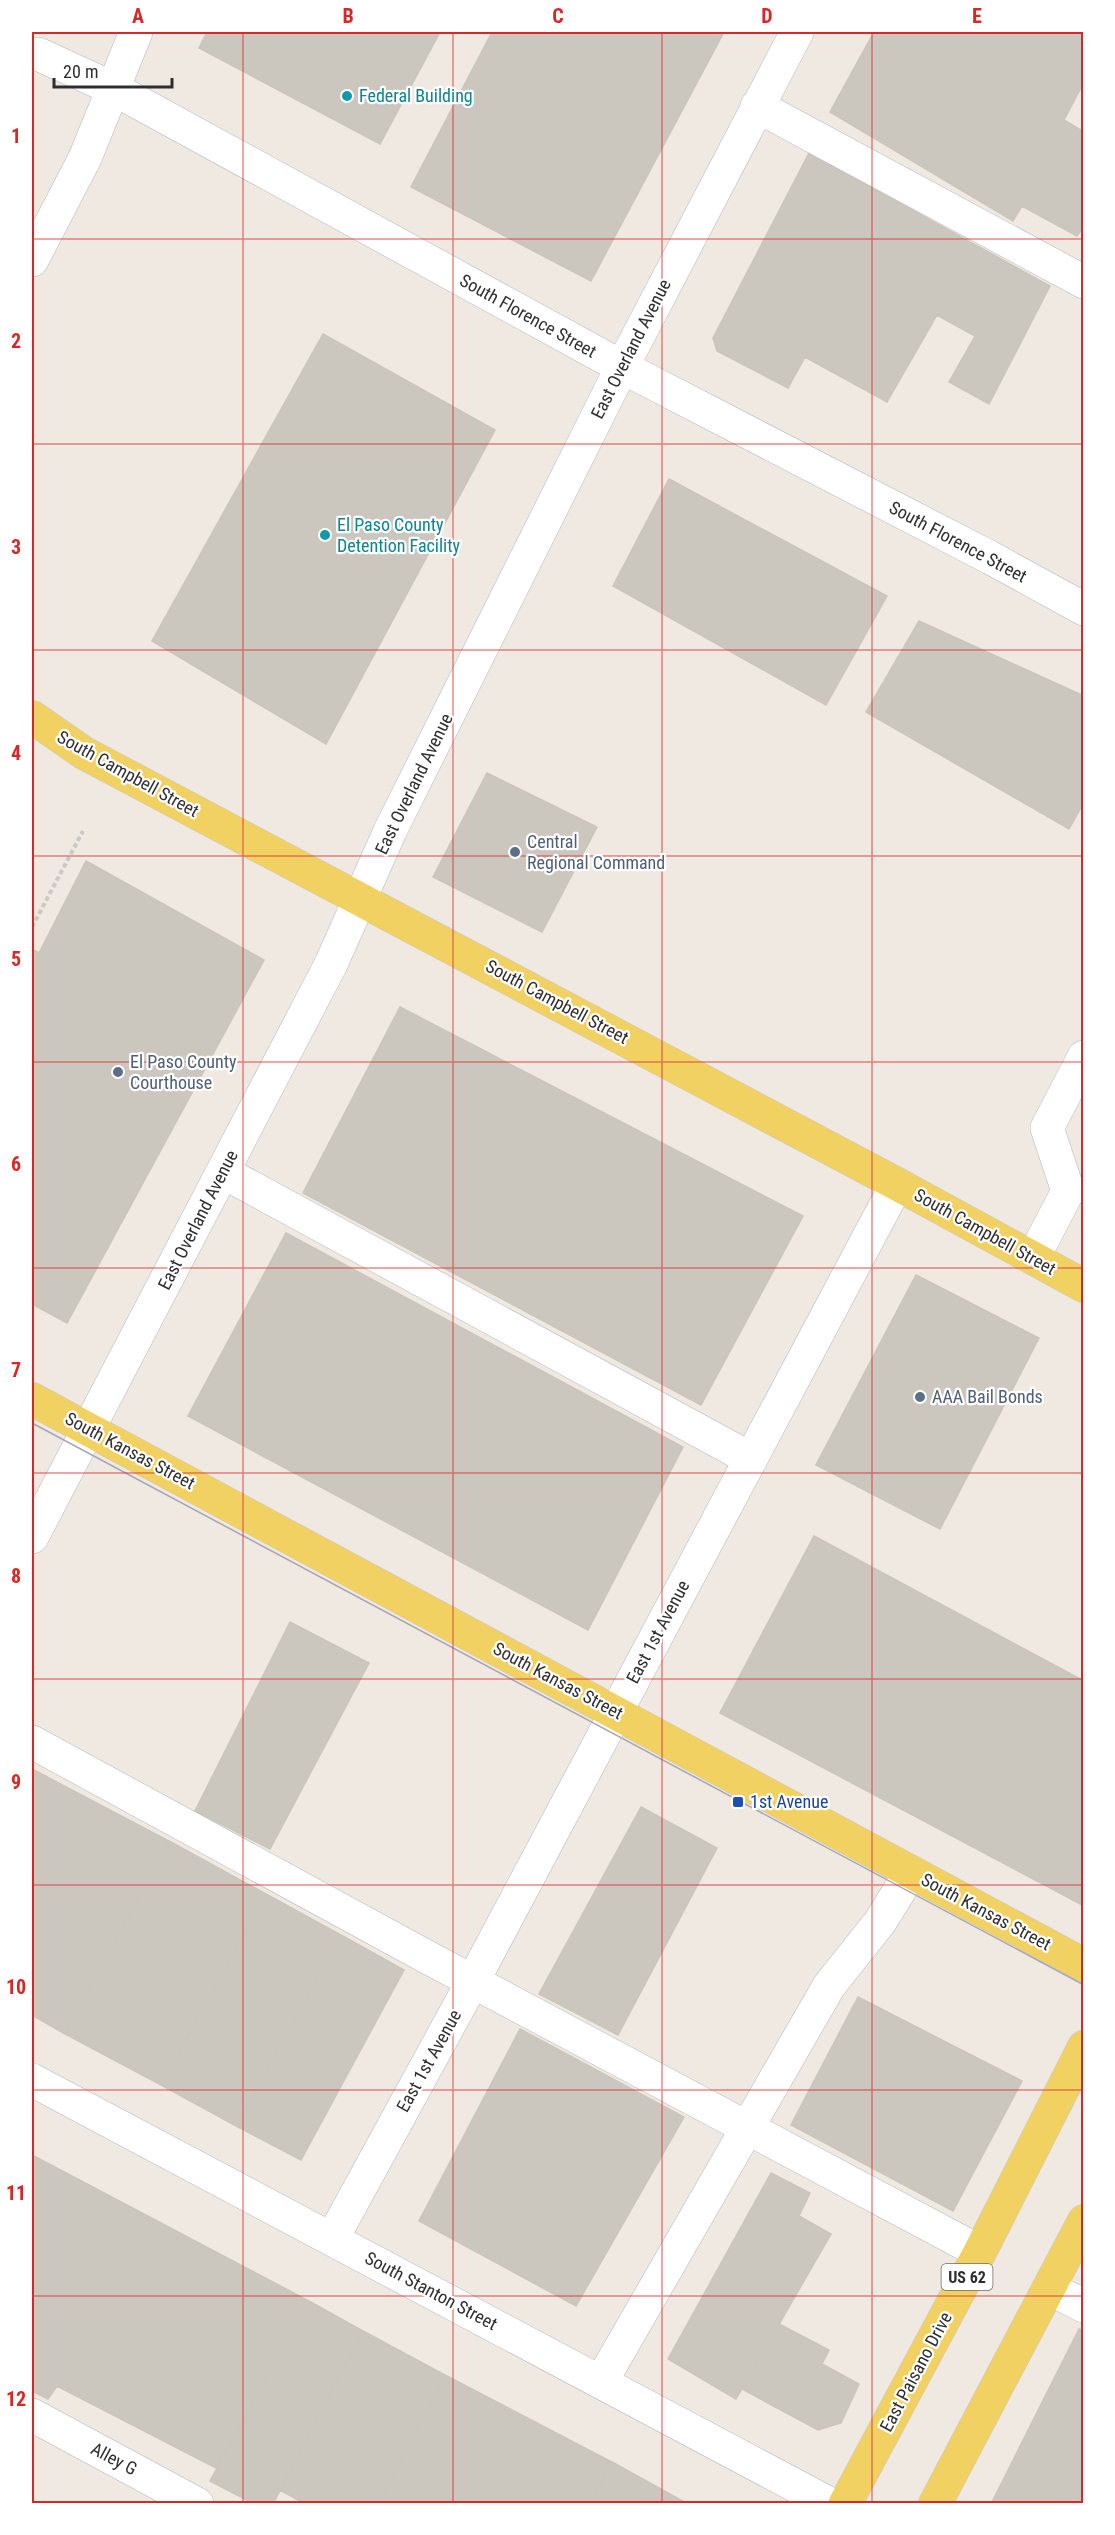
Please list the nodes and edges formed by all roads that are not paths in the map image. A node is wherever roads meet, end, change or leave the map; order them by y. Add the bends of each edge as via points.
1 (136, 32) edge
2 (796, 32) edge
3 (36, 56) edge
4 (112, 88) junction
5 (757, 106) junction
6 (32, 260) edge
7 (1083, 282) edge
8 (621, 367) junction
9 (1083, 609) edge
10 (32, 717) edge
11 (358, 899) junction
12 (1083, 1057) edge
13 (223, 1172) junction
14 (897, 1184) junction
15 (1033, 1258) junction
16 (1083, 1286) edge
17 (32, 1399) edge
18 (89, 1430) junction
19 (751, 1459) junction
20 (32, 1537) edge
21 (616, 1712) junction
22 (32, 1742) edge
23 (911, 1872) junction
24 (1083, 1965) edge
25 (472, 1981) junction
26 (1083, 2047) edge
27 (32, 2080) edge
28 (746, 2126) junction
29 (1083, 2221) edge
30 (332, 2238) junction
31 (980, 2252) junction
32 (1049, 2288) junction
33 (1083, 2306) edge
34 (601, 2382) junction
35 (32, 2415) edge
36 (197, 2504) edge
37 (830, 2504) edge
38 (845, 2504) edge
39 (935, 2504) edge

1 - 4 street
2 - 5 street, East Overland Avenue
3 - 4 street, South Florence Street
4 - 6 street via 85,158
4 - 8 street, South Florence Street
5 - 7 street
5 - 8 street, East Overland Avenue
8 - 9 street, South Florence Street
8 - 11 street, East Overland Avenue
10 - 11 main road, South Campbell Street via 84,753
11 - 13 street, East Overland Avenue via 331,964
11 - 14 main road, South Campbell Street
12 - 15 street via 1047,1128 1068,1191
13 - 18 street, East Overland Avenue
13 - 19 street
14 - 15 main road, South Campbell Street
14 - 19 street, East 1st Avenue
15 - 16 main road, South Campbell Street
17 - 18 main road, South Kansas Street
18 - 20 street, East Overland Avenue
18 - 21 main road, South Kansas Street
19 - 21 street, East 1st Avenue
21 - 23 main road, South Kansas Street
21 - 25 street, East 1st Avenue
22 - 25 street
23 - 24 main road, South Kansas Street
23 - 28 street via 880,1922 829,1986
25 - 28 street
25 - 30 street, East 1st Avenue
26 - 31 main road, East Paisano Drive / US 62
27 - 30 street, South Stanton Street
28 - 31 street
28 - 34 street
29 - 32 main road
30 - 34 street, South Stanton Street
31 - 38 main road, East Paisano Drive / US 62
32 - 33 street
32 - 39 main road
34 - 37 street, South Stanton Street
35 - 36 street, Alley G

